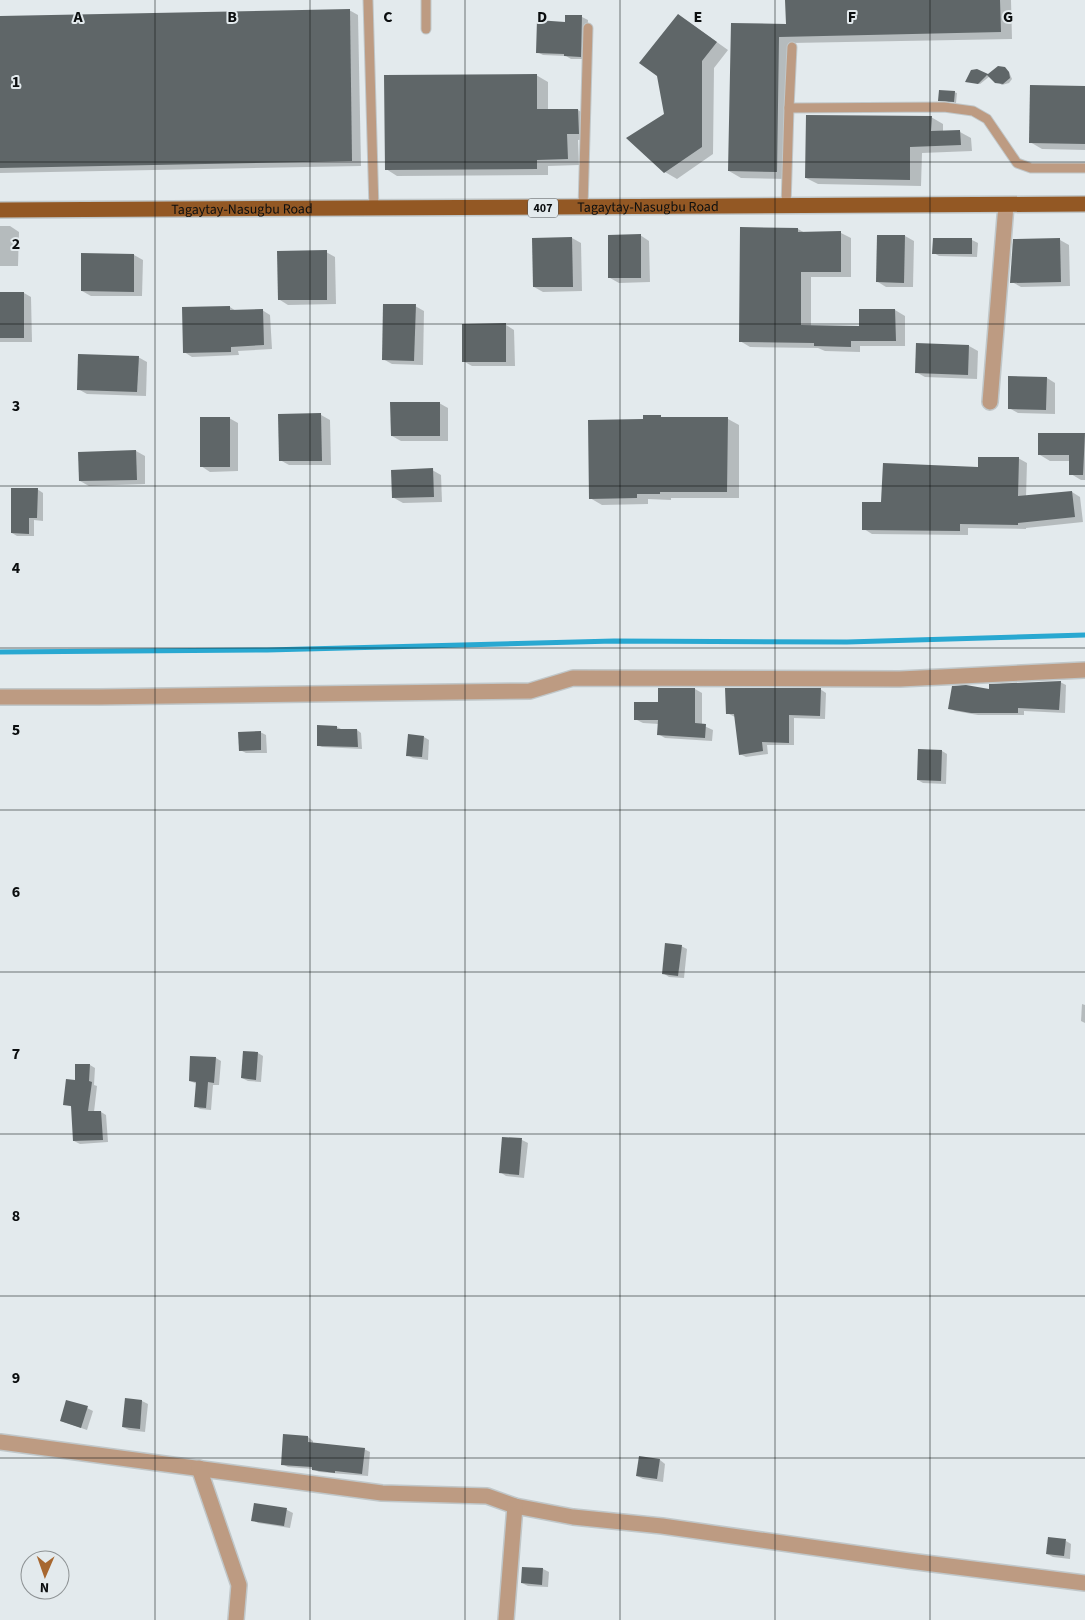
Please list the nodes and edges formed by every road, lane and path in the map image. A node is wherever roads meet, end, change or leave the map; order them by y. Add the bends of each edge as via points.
1 (368, 0) edge
2 (426, 0) edge
3 (588, 28) dead end
4 (426, 29) dead end
5 (792, 47) dead end
6 (789, 108) junction
7 (1085, 168) edge
8 (1085, 204) edge
9 (1006, 205) junction
10 (786, 206) junction
11 (583, 208) junction
12 (374, 209) junction
13 (0, 210) edge
14 (990, 402) dead end
15 (1085, 670) edge
16 (0, 697) edge
17 (0, 1442) edge
18 (199, 1468) junction
19 (515, 1506) junction
20 (1085, 1583) edge
21 (236, 1620) edge
22 (506, 1620) edge

1 - 12 lane
2 - 4 lane
3 - 11 lane
5 - 6 lane
6 - 7 lane via 944,107 972,111 987,119 1017,163 1032,168
6 - 10 lane
8 - 9 main road, Tagaytay-Nasugbu Road / 407
9 - 10 main road, Tagaytay-Nasugbu Road / 407
9 - 14 street
10 - 11 main road, Tagaytay-Nasugbu Road / 407
11 - 12 main road, Tagaytay-Nasugbu Road / 407
12 - 13 main road, Tagaytay-Nasugbu Road / 407
15 - 16 street via 900,680 573,678 530,691
17 - 18 street
18 - 19 street via 382,1493 487,1496
18 - 21 street via 239,1585
19 - 20 street via 573,1517
19 - 22 street

